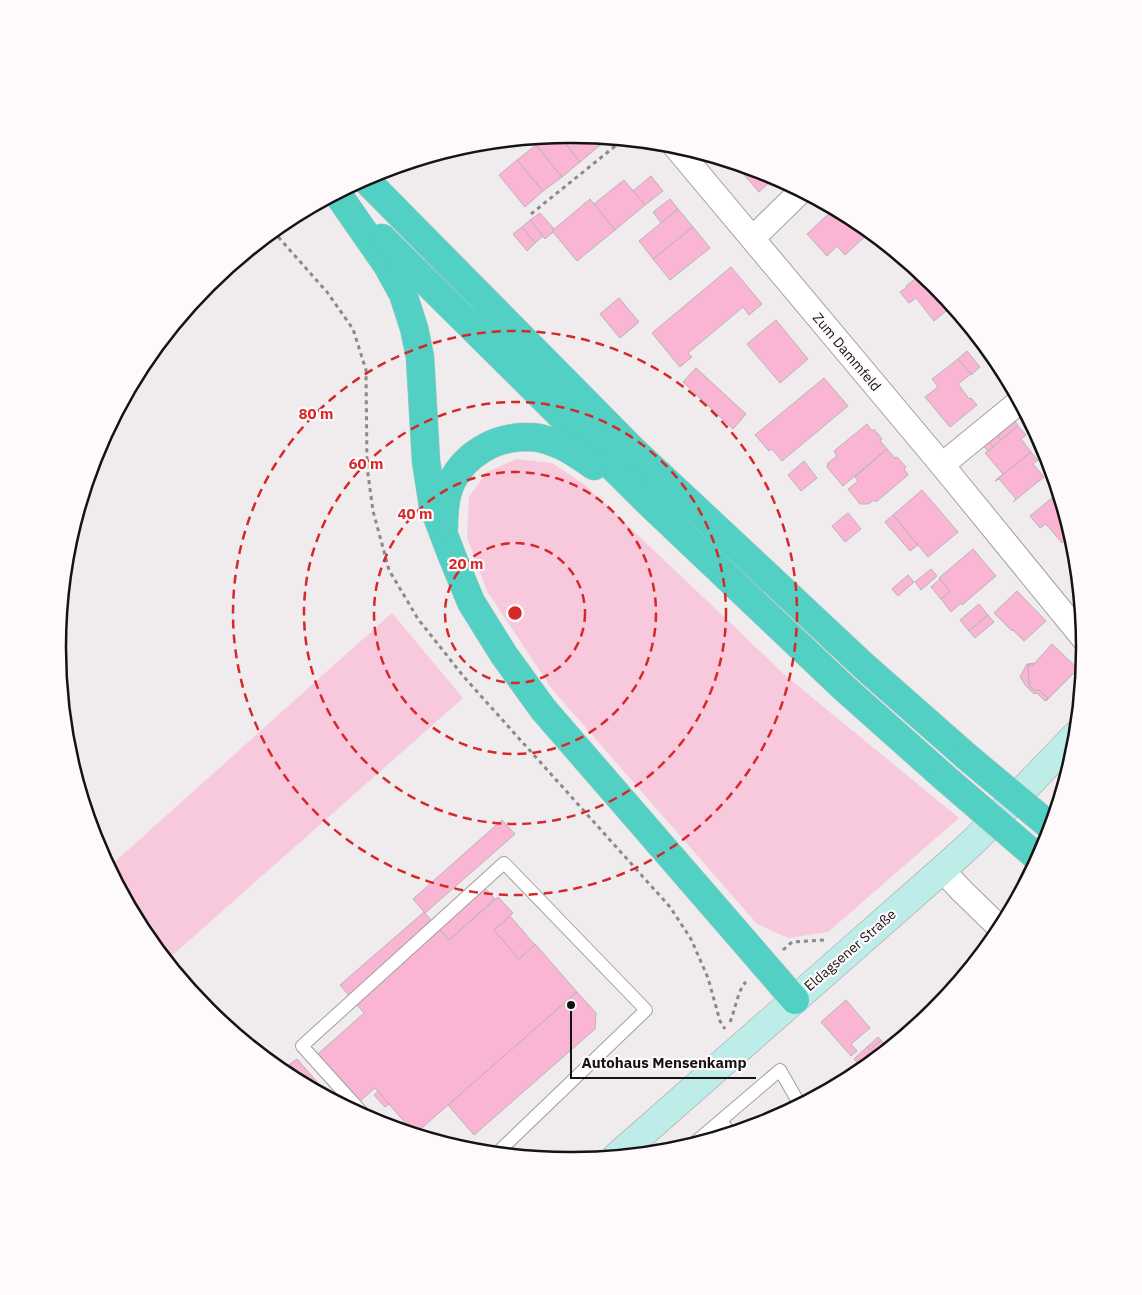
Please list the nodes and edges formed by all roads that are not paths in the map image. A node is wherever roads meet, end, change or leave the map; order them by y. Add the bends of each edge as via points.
1 (683, 155) edge
2 (370, 185) edge
3 (796, 196) edge
4 (342, 198) edge
5 (341, 199) edge
6 (753, 238) junction
7 (1014, 406) edge
8 (942, 465) junction
9 (649, 503) junction
10 (452, 556) junction
11 (1075, 628) edge
12 (1066, 745) edge
13 (1045, 821) edge
14 (1032, 853) edge
15 (942, 870) junction
16 (994, 922) edge
17 (794, 1000) junction
18 (796, 1099) edge
19 (354, 1103) edge
20 (722, 1121) junction
21 (726, 1127) edge
22 (706, 1134) edge
23 (503, 1148) edge
24 (624, 1149) edge

1 - 6 street, Zum Dammfeld
2 - 13 highway, bridge via 633,450 865,667
3 - 6 street
4 - 9 highway
5 - 10 highway via 387,265 409,311 420,357 426,462 433,506
6 - 8 street, Zum Dammfeld
7 - 8 street
8 - 11 street, Zum Dammfeld
9 - 10 highway via 562,445 538,437 512,437 488,445 467,460 452,481 444,506 444,531
9 - 14 highway, bridge via 844,688
10 - 17 highway via 471,602 543,709
12 - 15 main road, Eldagsener Straße
15 - 16 street
15 - 17 main road, Eldagsener Straße
17 - 24 main road, Eldagsener Straße
18 - 20 lane via 780,1070
19 - 23 lane via 302,1046 504,863 646,1010
20 - 21 lane
20 - 22 lane

